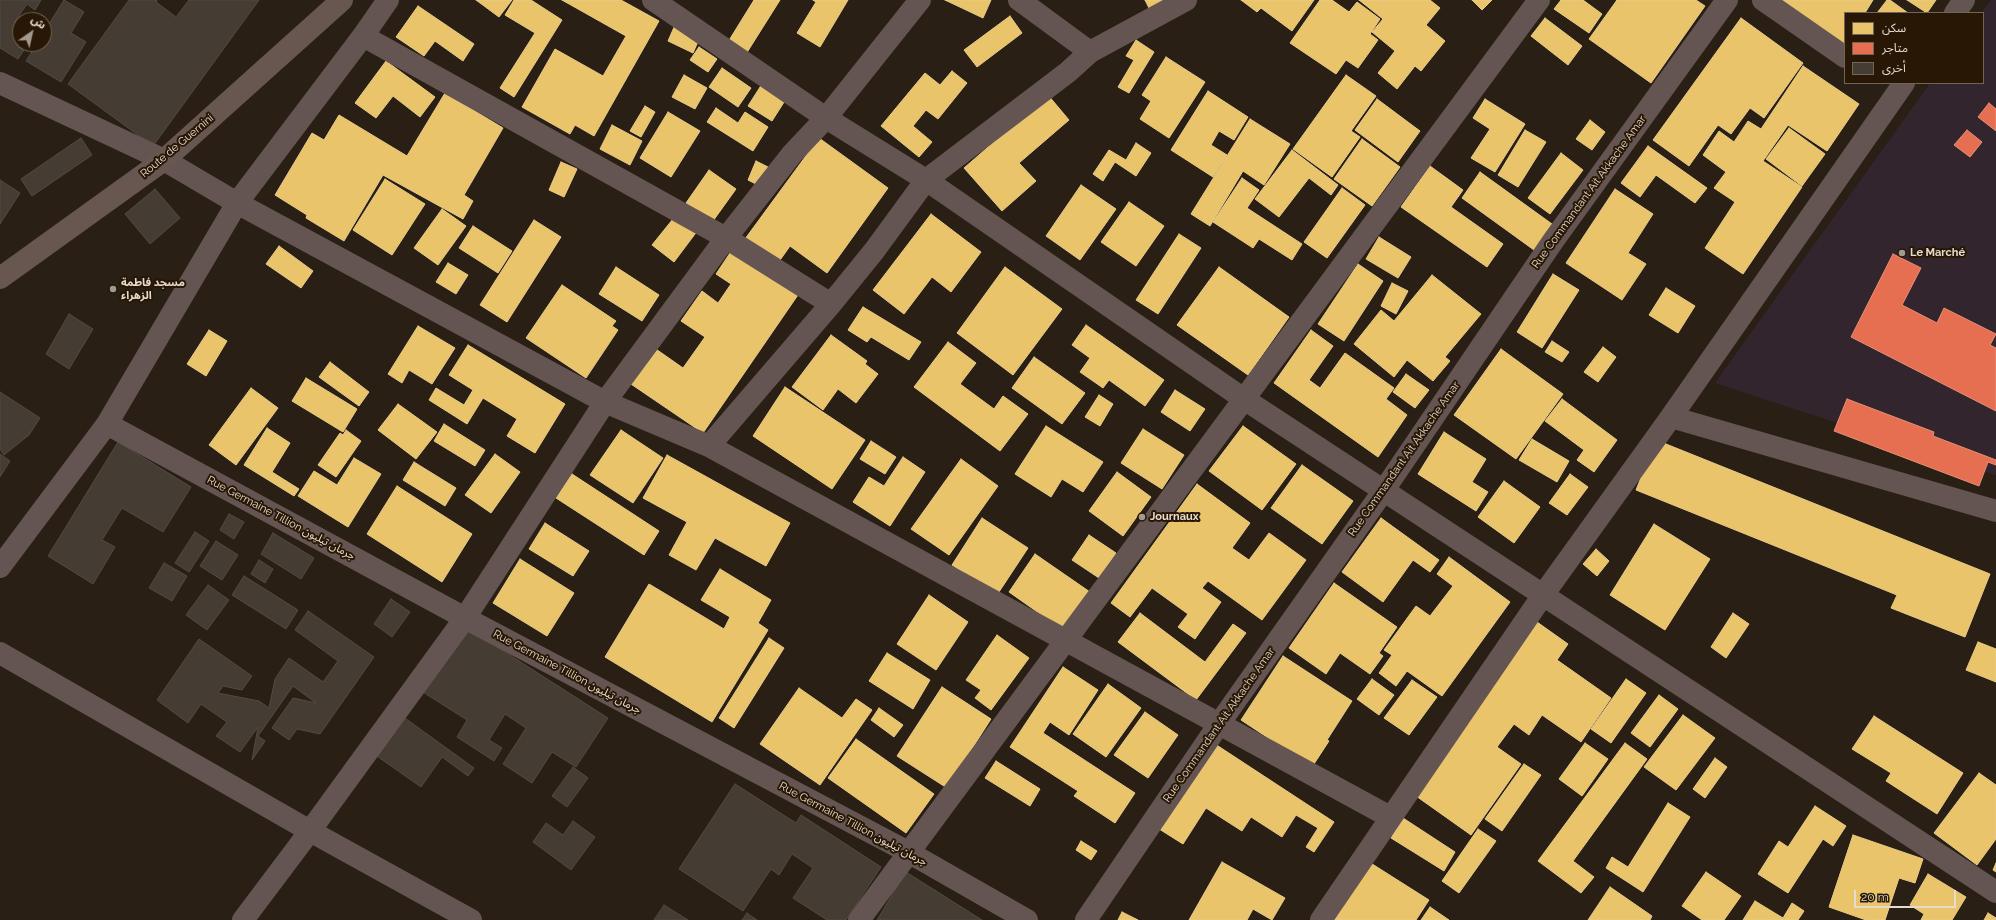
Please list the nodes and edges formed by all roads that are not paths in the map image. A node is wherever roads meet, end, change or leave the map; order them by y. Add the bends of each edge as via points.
1 (342, 0) edge
2 (388, 0) edge
3 (653, 0) edge
4 (920, 0) edge
5 (1019, 0) edge
6 (1186, 0) edge
7 (1539, 0) edge
8 (1727, 0) edge
9 (1763, 0) edge
10 (1964, 0) edge
11 (1956, 12) edge
12 (363, 36) junction
13 (1090, 52) junction
14 (1844, 56) edge
15 (0, 83) edge
16 (1894, 86) edge
17 (826, 118) junction
18 (164, 160) junction
19 (926, 180) junction
20 (237, 203) junction
21 (726, 238) junction
22 (0, 278) edge
23 (831, 304) junction
24 (1244, 399) junction
25 (605, 402) junction
26 (1671, 417) junction
27 (107, 424) junction
28 (710, 446) junction
29 (1384, 490) junction
30 (1996, 511) edge
31 (0, 567) edge
32 (1543, 595) junction
33 (465, 618) junction
34 (1065, 641) junction
35 (0, 653) edge
36 (1219, 724) junction
37 (1390, 817) junction
38 (310, 831) junction
39 (908, 852) junction
40 (1996, 892) edge
41 (243, 920) edge
42 (471, 920) edge
43 (860, 920) edge
44 (1026, 920) edge
45 (1086, 920) edge
46 (1321, 920) edge

1 - 18 street, Route de Guernini
2 - 12 street
3 - 17 street
4 - 17 street
5 - 13 street
6 - 13 street
7 - 24 street
8 - 29 street, Rue Commandant Ait Akkache Amar via 1553,241
9 - 14 street
10 - 11 street
12 - 20 street
12 - 21 street
13 - 19 street via 1068,72
15 - 18 street
16 - 26 street
17 - 19 street
17 - 21 street via 792,154
18 - 20 street
18 - 22 street, Route de Guernini
19 - 23 street
19 - 24 street
20 - 25 street
20 - 27 street
21 - 23 street
21 - 25 street
23 - 28 street
24 - 29 street
24 - 34 street
25 - 28 street
25 - 33 street
26 - 30 street
26 - 32 street
27 - 31 street
27 - 33 street, Rue Germaine Tillion جرمان تيليون
28 - 34 street
29 - 32 street
29 - 36 street, Rue Commandant Ait Akkache Amar
32 - 37 street
32 - 40 street
33 - 38 street
33 - 39 street, Rue Germaine Tillion جرمان تيليون
34 - 36 street
34 - 39 street
35 - 38 street
36 - 37 street
36 - 45 street, Rue Commandant Ait Akkache Amar
37 - 46 street
38 - 41 street
38 - 42 street
39 - 43 street
39 - 44 street, Rue Germaine Tillion جرمان تيليون

